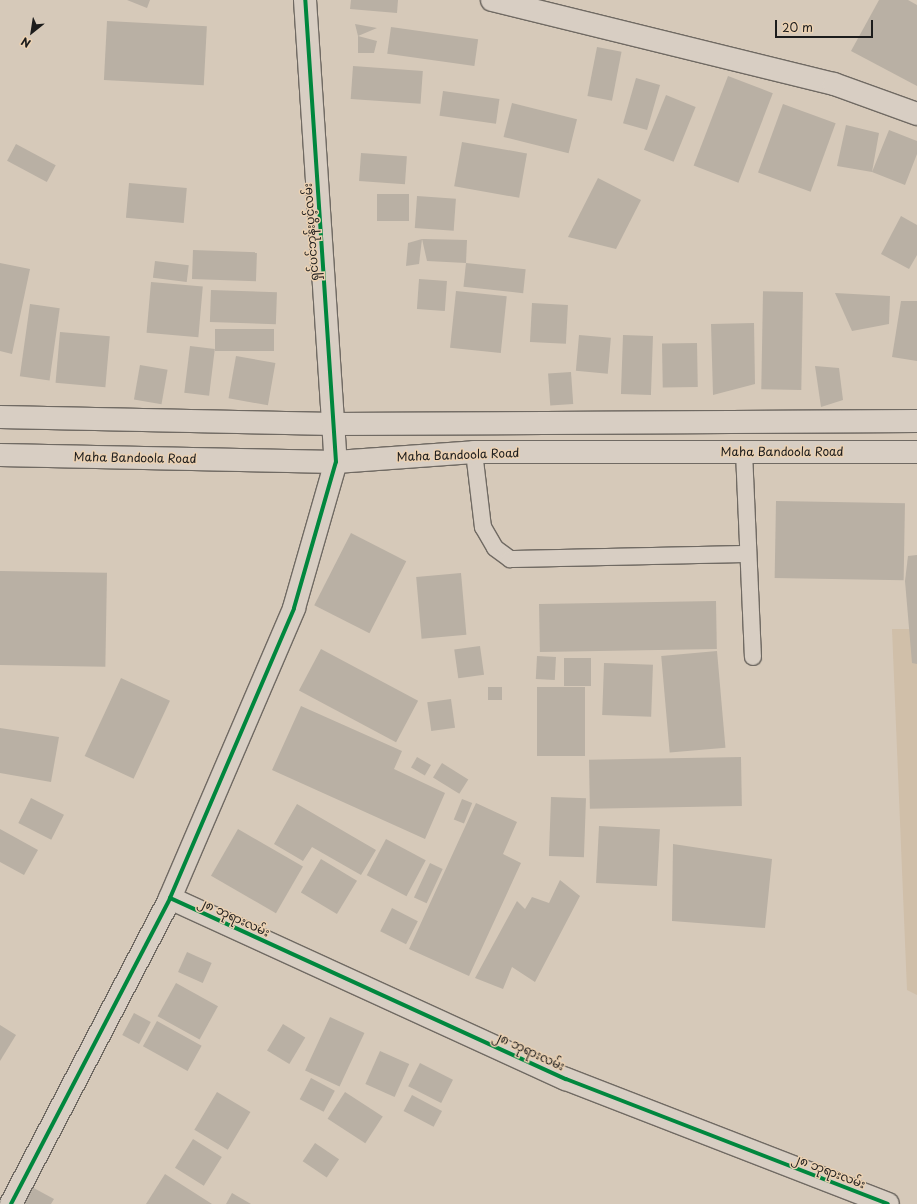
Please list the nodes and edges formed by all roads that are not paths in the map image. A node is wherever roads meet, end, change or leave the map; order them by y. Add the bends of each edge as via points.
1 (305, 0) edge
2 (492, 0) edge
3 (917, 114) edge
4 (0, 417) edge
5 (917, 421) edge
6 (333, 424) junction
7 (474, 452) junction
8 (744, 452) junction
9 (917, 452) edge
10 (0, 455) edge
11 (336, 462) junction
12 (748, 554) junction
13 (753, 657) dead end
14 (170, 898) junction
15 (11, 1204) edge
16 (888, 1204) edge

1 - 6 street, ရှင်ပင်ဘုန်းပွင့်လမ်း
2 - 3 street via 834,84
4 - 6 street
5 - 6 street
6 - 11 street, ရှင်ပင်ဘုန်းပွင့်လမ်း
7 - 8 street, Maha Bandoola Road
7 - 11 street, Maha Bandoola Road
7 - 12 lane via 483,527 495,548 510,559
8 - 9 street, Maha Bandoola Road
8 - 12 lane
10 - 11 street, Maha Bandoola Road
11 - 14 street via 294,608
12 - 13 lane
14 - 15 street
14 - 16 street, ၂၈ ဘုရားလမ်း via 566,1079

